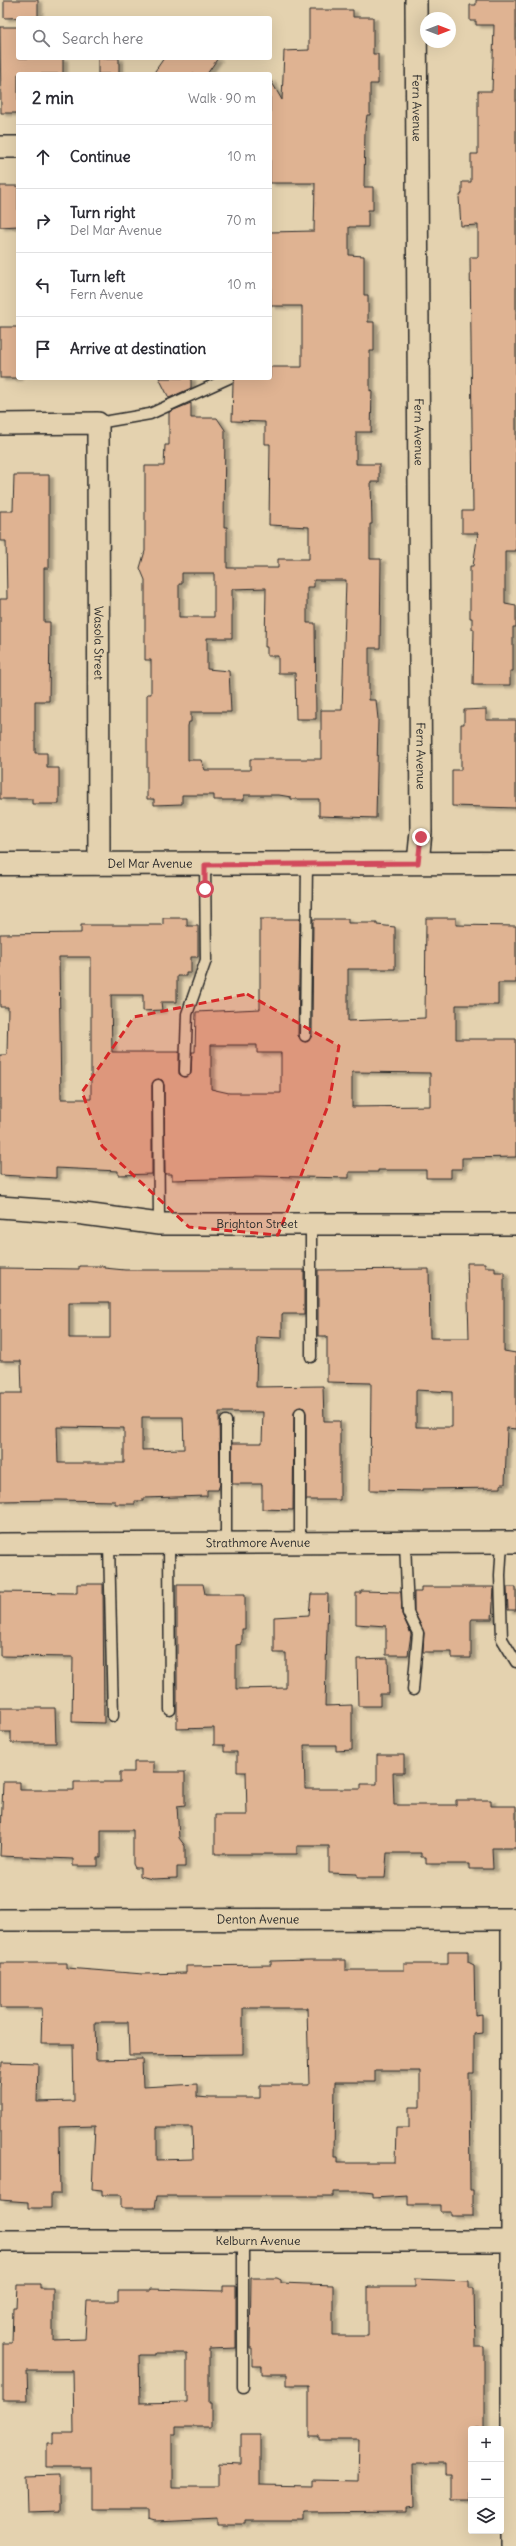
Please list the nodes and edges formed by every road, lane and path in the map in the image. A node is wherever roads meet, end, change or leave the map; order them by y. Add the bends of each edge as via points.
1 (416, 0) edge
2 (0, 147) edge
3 (16, 147) edge
4 (225, 380) edge
5 (98, 423) junction
6 (0, 424) edge
7 (418, 863) junction
8 (0, 864) edge
9 (99, 864) junction
10 (307, 864) junction
11 (516, 864) edge
12 (205, 865) junction
13 (305, 1036) dead end
14 (185, 1071) dead end
15 (158, 1084) dead end
16 (0, 1207) edge
17 (159, 1224) junction
18 (311, 1224) junction
19 (516, 1224) edge
20 (311, 1357) dead end
21 (300, 1412) dead end
22 (226, 1421) dead end
23 (405, 1542) junction
24 (509, 1542) edge
25 (226, 1543) junction
26 (300, 1543) junction
27 (0, 1544) edge
28 (109, 1544) junction
29 (169, 1544) junction
30 (516, 1662) edge
31 (413, 1690) dead end
32 (170, 1710) dead end
33 (113, 1716) dead end
34 (514, 1919) edge
35 (0, 1920) edge
36 (243, 2241) junction
37 (514, 2241) edge
38 (0, 2242) edge
39 (243, 2387) dead end
40 (512, 2546) edge

1 - 7 street, Fern Avenue via 421,832
2 - 3 street
4 - 5 lane via 150,414
5 - 6 street
5 - 9 street, Wasola Street
7 - 10 main road, Del Mar Avenue
7 - 11 main road, Del Mar Avenue
8 - 9 main road, Del Mar Avenue
9 - 12 main road, Del Mar Avenue
10 - 12 main road, Del Mar Avenue
10 - 13 lane
12 - 14 lane via 206,960 187,1014
15 - 17 lane
16 - 17 street, Brighton Street via 69,1212
17 - 18 street, Brighton Street
18 - 19 street, Brighton Street
18 - 20 lane
21 - 26 lane
22 - 25 lane
23 - 24 street, Strathmore Avenue
23 - 26 street, Strathmore Avenue
23 - 31 lane via 408,1613 418,1633
24 - 30 lane via 500,1574 502,1639
25 - 26 street, Strathmore Avenue
25 - 29 street, Strathmore Avenue
27 - 28 street, Strathmore Avenue
28 - 29 street, Strathmore Avenue
28 - 33 lane
29 - 32 lane
34 - 35 street, Denton Avenue
34 - 37 street
36 - 37 street, Kelburn Avenue
36 - 38 street, Kelburn Avenue
36 - 39 lane
37 - 40 street

